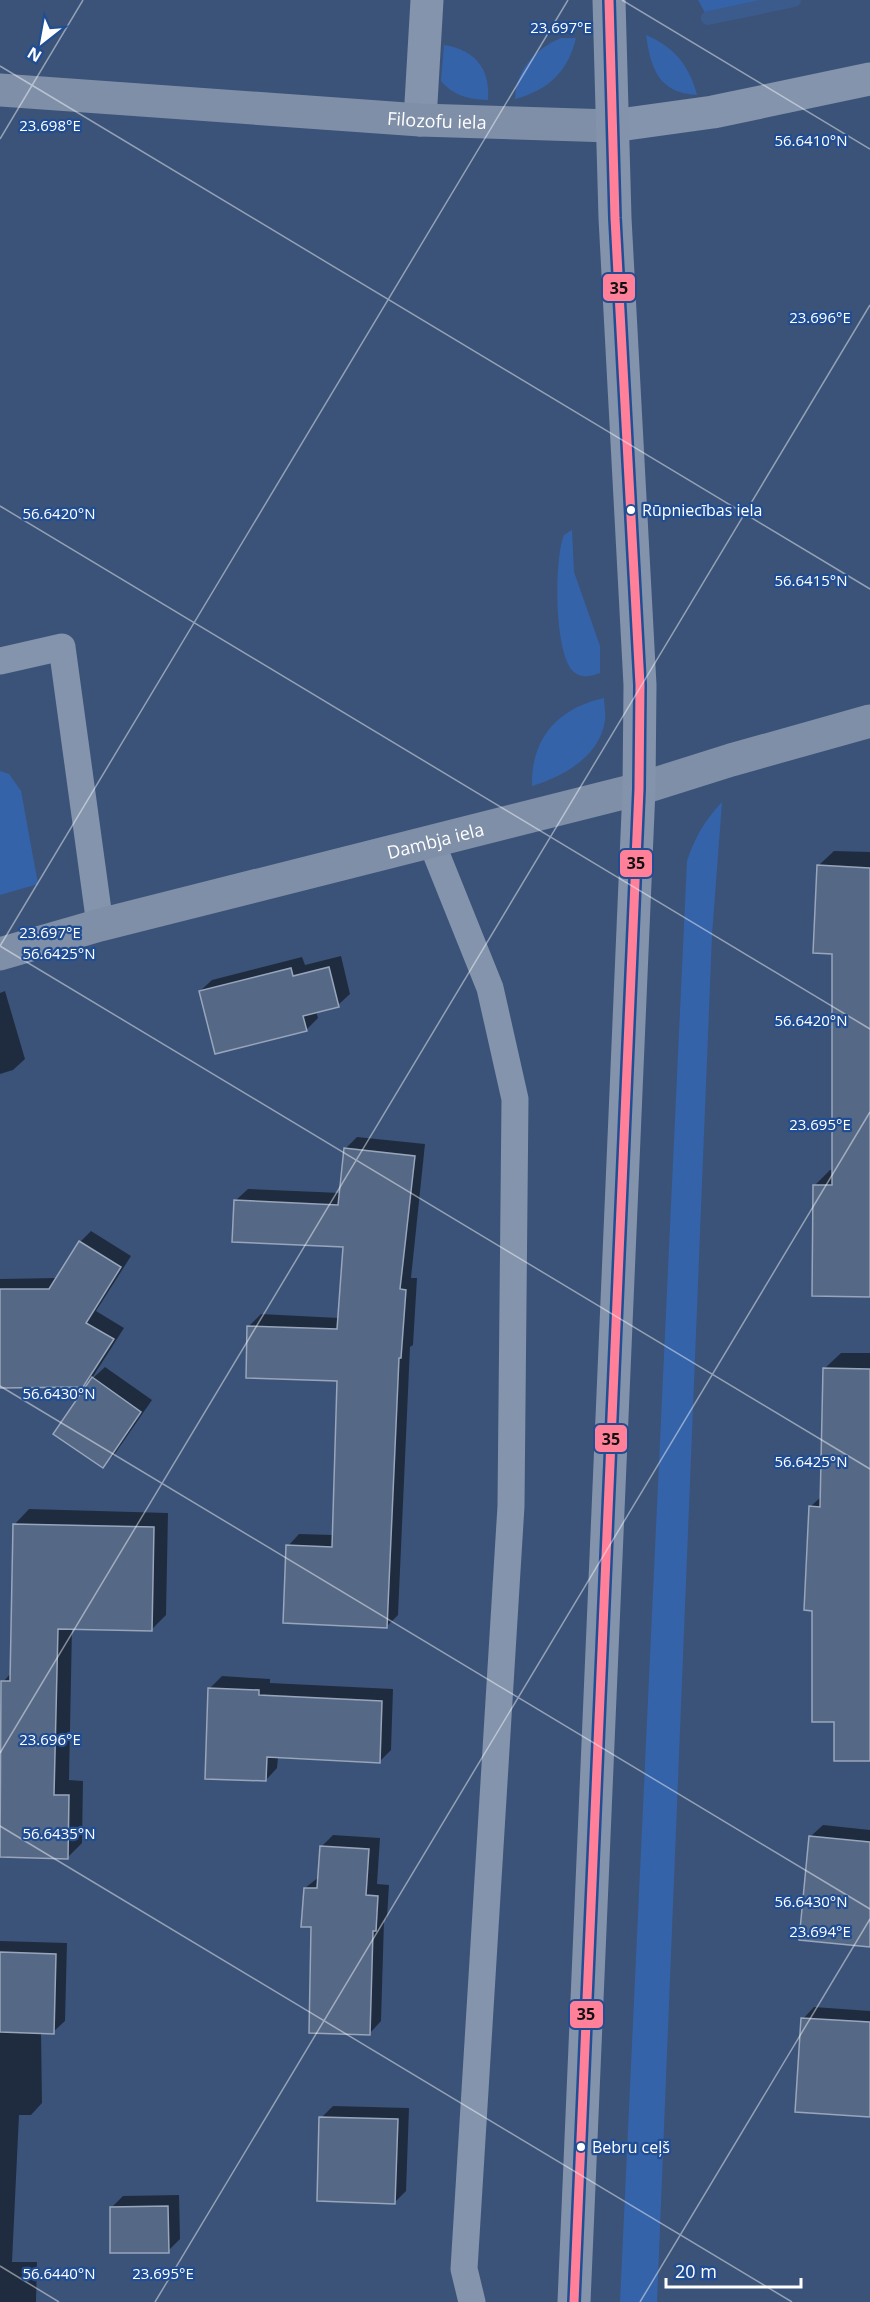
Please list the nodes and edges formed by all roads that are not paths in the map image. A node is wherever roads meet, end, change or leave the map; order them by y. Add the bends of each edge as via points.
1 (427, 0) edge
2 (609, 0) edge
3 (870, 80) edge
4 (0, 90) edge
5 (420, 120) junction
6 (612, 126) junction
7 (0, 661) edge
8 (870, 721) edge
9 (639, 789) junction
10 (431, 841) junction
11 (100, 924) junction
12 (0, 954) edge
13 (472, 2302) edge
14 (574, 2302) edge

1 - 5 street
2 - 6 main road
3 - 6 street, Filozofu iela via 713,112
4 - 5 street, Filozofu iela
5 - 6 street, Filozofu iela
6 - 9 main road via 639,673
7 - 11 lane via 62,647
8 - 9 street, Dambja iela
9 - 10 street, Dambja iela
9 - 14 main road
10 - 11 street, Dambja iela
10 - 13 lane via 490,988 515,1099 511,1506 464,2269
11 - 12 street, Dambja iela

